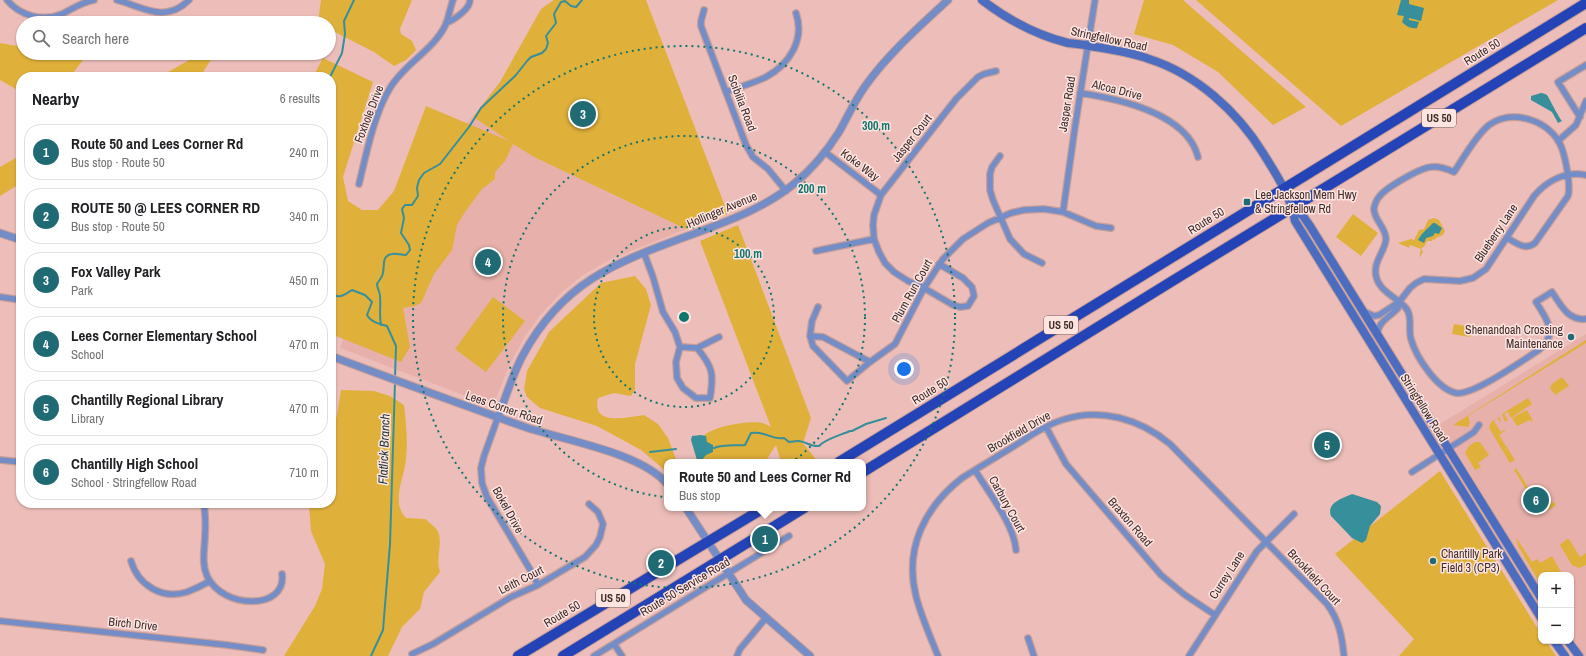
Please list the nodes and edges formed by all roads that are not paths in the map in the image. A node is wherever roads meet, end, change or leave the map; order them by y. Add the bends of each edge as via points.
1 (8, 0) edge
2 (94, 0) edge
3 (117, 0) edge
4 (189, 0) edge
5 (453, 0) edge
6 (470, 0) edge
7 (948, 0) edge
8 (982, 0) edge
9 (1095, 0) edge
10 (1586, 3) edge
11 (704, 10) dead end
12 (796, 13) dead end
13 (34, 16) edge
14 (54, 16) edge
15 (446, 23) junction
16 (1586, 28) edge
17 (1088, 45) junction
18 (1586, 68) edge
19 (996, 71) dead end
20 (726, 92) junction
21 (1080, 93) junction
22 (1586, 101) edge
23 (1580, 118) junction
24 (1558, 141) junction
25 (825, 152) junction
26 (1000, 156) dead end
27 (1198, 157) dead end
28 (1568, 175) junction
29 (1586, 175) edge
30 (359, 184) dead end
31 (1284, 188) junction
32 (786, 191) junction
33 (881, 195) junction
34 (1293, 207) junction
35 (1063, 212) junction
36 (1001, 217) junction
37 (1111, 228) dead end
38 (0, 233) edge
39 (16, 238) edge
40 (1507, 238) junction
41 (874, 239) junction
42 (816, 251) dead end
43 (644, 253) junction
44 (1042, 263) dead end
45 (939, 264) junction
46 (924, 288) junction
47 (0, 297) edge
48 (16, 299) edge
49 (1399, 302) junction
50 (818, 307) dead end
51 (1361, 308) junction
52 (1586, 319) edge
53 (810, 336) junction
54 (719, 337) dead end
55 (1379, 338) junction
56 (680, 348) junction
57 (697, 348) junction
58 (336, 358) edge
59 (870, 362) junction
60 (498, 417) junction
61 (1479, 425) dead end
62 (1046, 427) junction
63 (1449, 449) junction
64 (1440, 455) junction
65 (844, 459) edge
66 (0, 460) edge
67 (16, 462) edge
68 (866, 470) edge
69 (975, 470) junction
70 (1412, 472) dead end
71 (664, 482) edge
72 (589, 504) dead end
73 (204, 508) edge
74 (688, 511) edge
75 (759, 511) edge
76 (799, 511) edge
77 (1294, 514) dead end
78 (789, 536) dead end
79 (708, 541) junction
80 (1265, 541) junction
81 (1016, 550) dead end
82 (720, 560) junction
83 (131, 561) dead end
84 (728, 573) junction
85 (282, 574) dead end
86 (210, 581) junction
87 (538, 585) junction
88 (1538, 593) edge
89 (1538, 613) edge
90 (1215, 614) junction
91 (766, 618) junction
92 (0, 621) edge
93 (1028, 638) dead end
94 (614, 644) junction
95 (1556, 644) edge
96 (1570, 644) edge
97 (263, 650) dead end
98 (412, 654) dead end
99 (518, 656) edge
100 (562, 656) edge
101 (594, 656) edge
102 (622, 656) edge
103 (737, 656) edge
104 (810, 656) edge
105 (938, 656) edge
106 (1034, 656) edge
107 (1189, 656) edge
108 (1344, 656) edge
109 (1565, 656) edge
110 (1579, 656) edge

1 - 13 street via 23,13
2 - 14 street
3 - 4 street via 155,12 172,11
5 - 15 street, Foxhole Drive
6 - 15 street, Foxhole Drive via 469,5 453,21
7 - 25 street, Hollinger Avenue via 870,79
8 - 17 main road, Stringfellow Road via 1009,19 1041,34 1069,43
9 - 17 street, Jasper Road
10 - 31 highway, Route 50 / US 50
11 - 20 street, Scibilia Road via 701,26
12 - 20 street via 800,33 787,60 765,77
15 - 30 street, Foxhole Drive via 439,35 389,88 370,136
16 - 34 highway, US 50
17 - 21 street, Jasper Road
17 - 31 main road, Stringfellow Road via 1150,59 1182,74 1212,94 1246,129
18 - 23 street via 1558,82
19 - 33 street, Jasper Court via 978,78 956,99
20 - 32 street, Scibilia Road via 749,152 768,169
21 - 27 street, Alcoa Drive via 1130,103 1158,115 1188,136
21 - 35 street, Jasper Road
22 - 23 street
23 - 24 street
24 - 28 street
24 - 49 street via 1536,122 1520,117 1505,118 1488,126 1454,172 1441,167 1426,168 1382,193 1376,202 1374,212 1386,239 1378,260 1376,277 1382,287
25 - 32 street, Hollinger Avenue via 808,172
25 - 33 street, Koke Way
26 - 36 street via 992,167 989,181 993,200
28 - 29 street, Blueberry Lane
28 - 40 street, Blueberry Lane via 1542,186
28 - 40 street via 1568,196 1535,243 1523,247
31 - 34 main road, Stringfellow Road
31 - 65 highway, Route 50 / US 50
32 - 43 street, Hollinger Avenue via 753,211
33 - 41 street, Jasper Court via 873,225
34 - 51 main road, Stringfellow Road via 1310,226
34 - 64 main road, Stringfellow Road via 1295,221
34 - 68 highway, US 50
35 - 36 street, Plum Run Court via 1031,209
35 - 37 street, Plum Run Court via 1096,226
36 - 44 street via 1010,239 1024,254
36 - 45 street, Plum Run Court via 963,239
38 - 39 street
40 - 49 street, Blueberry Lane via 1486,269 1473,278 1460,281 1424,279 1410,288
41 - 42 street
41 - 46 street, Jasper Court via 885,263 894,272
43 - 56 street via 663,312 675,332
43 - 60 street, Hollinger Avenue via 617,264 588,281 553,312 523,356
45 - 46 street, Plum Run Court
45 - 46 street, Jasper Court via 963,278 972,287 974,296 968,306 952,305
46 - 59 street, Plum Run Court via 895,344
47 - 48 street
49 - 51 street, Blueberry Lane via 1378,315 1370,315
49 - 52 street via 1406,307 1409,314 1411,339 1420,358 1438,384 1457,393 1468,392 1487,383 1546,343 1550,328 1536,302 1552,292 1570,317
49 - 55 street, Blueberry Lane via 1398,308 1379,326
50 - 53 street via 812,321
51 - 55 main road, Stringfellow Road
53 - 59 street via 823,337
53 - 59 street, Plum Run Court via 813,346 847,381
54 - 57 street
55 - 63 main road, Stringfellow Road
56 - 57 street
56 - 57 street via 676,362 677,378 683,388 696,398 710,398 712,373 707,360
58 - 60 street, Lees Corner Road
60 - 71 street, Lees Corner Road via 622,457 647,468
60 - 87 street, Bokel Drive via 484,456 482,483 487,497
61 - 63 street via 1474,432
62 - 69 street, Brookfield Drive
62 - 80 street, Brookfield Drive via 1070,418 1095,415 1122,418 1143,425 1170,444
62 - 90 street, Braxton Road via 1066,464 1161,575 1185,595
63 - 64 street
63 - 88 main road, Stringfellow Road
64 - 70 street
64 - 89 main road, Stringfellow Road
66 - 67 street
69 - 81 street, Carbury Court via 1010,528
69 - 105 street, Brookfield Drive via 940,497 927,515 916,544 912,569 916,594
72 - 87 street, Leith Court via 598,512 602,524 596,545 585,557
73 - 86 street via 204,561
74 - 79 street
75 - 79 highway, Route 50 / US 50
76 - 82 highway, US 50
77 - 80 street, Currey Lane
78 - 84 street, Route 50 Service Road
79 - 82 street
79 - 99 highway, Route 50 / US 50
80 - 90 street, Currey Lane
80 - 108 street, Brookfield Court via 1333,611 1340,629
82 - 84 street
82 - 100 highway, US 50
83 - 86 street via 140,580 150,588 163,593 188,592
84 - 91 street via 746,600
84 - 94 street, Route 50 Service Road
85 - 86 street via 282,582 277,592 251,602 227,596
87 - 98 street, Leith Court via 511,597
90 - 107 street, Currey Lane
91 - 103 street
91 - 104 street
92 - 97 street, Birch Drive
93 - 106 street
94 - 101 street, Route 50 Service Road
94 - 102 street
95 - 109 main road
96 - 110 main road

